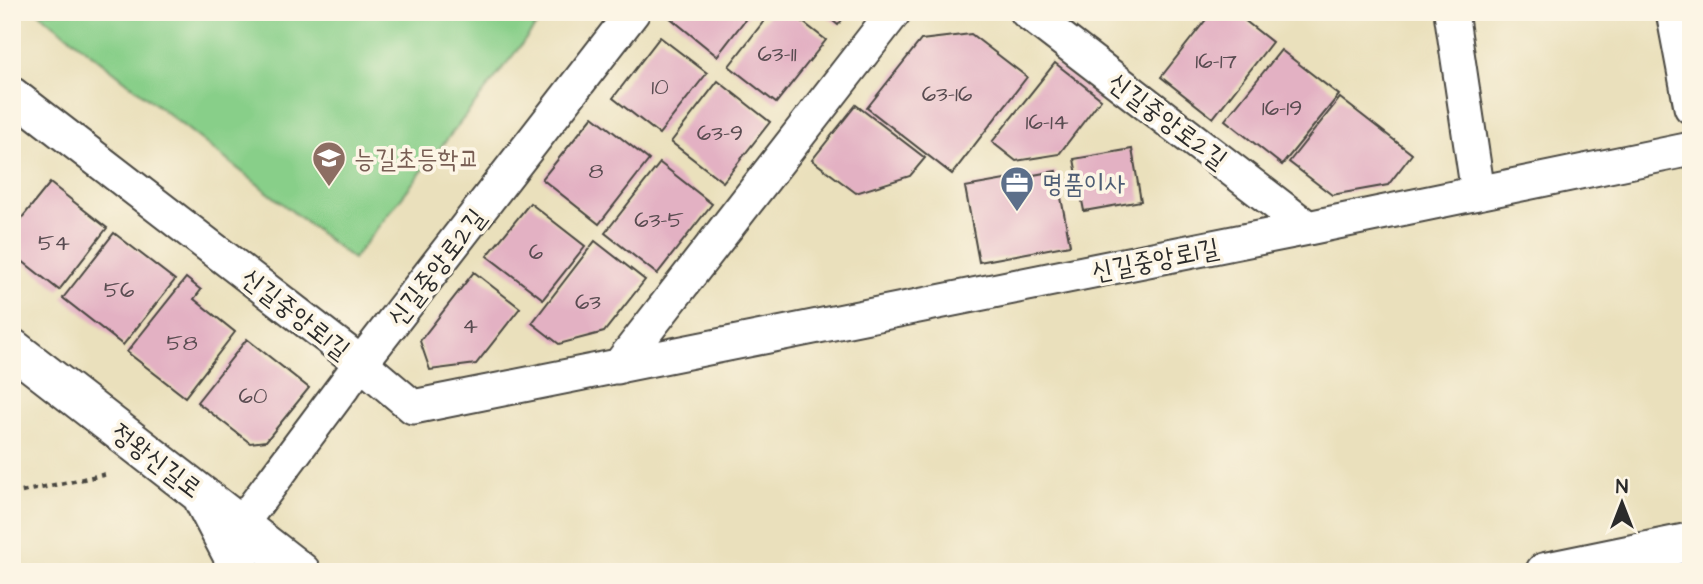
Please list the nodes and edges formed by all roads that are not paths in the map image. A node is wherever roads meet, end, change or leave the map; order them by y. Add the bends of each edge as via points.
1 (633, 12) edge
2 (894, 12) edge
3 (1027, 12) edge
4 (1426, 12) edge
5 (1672, 12) edge
6 (1453, 24) edge
7 (12, 94) edge
8 (1691, 107) edge
9 (1691, 149) edge
10 (1478, 193) junction
11 (1308, 228) junction
12 (12, 348) edge
13 (361, 363) junction
14 (618, 367) junction
15 (200, 493) junction
16 (241, 524) junction
17 (1691, 541) edge
18 (241, 572) edge
19 (301, 572) edge
20 (1545, 572) edge

1 - 13 street, 신길중앙로2길
2 - 14 street
3 - 11 street, 신길중앙로2길
4 - 6 street
5 - 8 street
6 - 10 street
7 - 13 street, 신길중앙로1길
9 - 10 street, 신길중앙로1길
10 - 11 street, 신길중앙로1길
11 - 14 street, 신길중앙로1길
12 - 15 street, 정왕신길로
13 - 14 street, 신길중앙로1길 via 413,407
13 - 16 street, 신길중앙로2길
15 - 16 street, 정왕신길로
15 - 18 street
16 - 19 street, 정왕신길로
17 - 20 street

